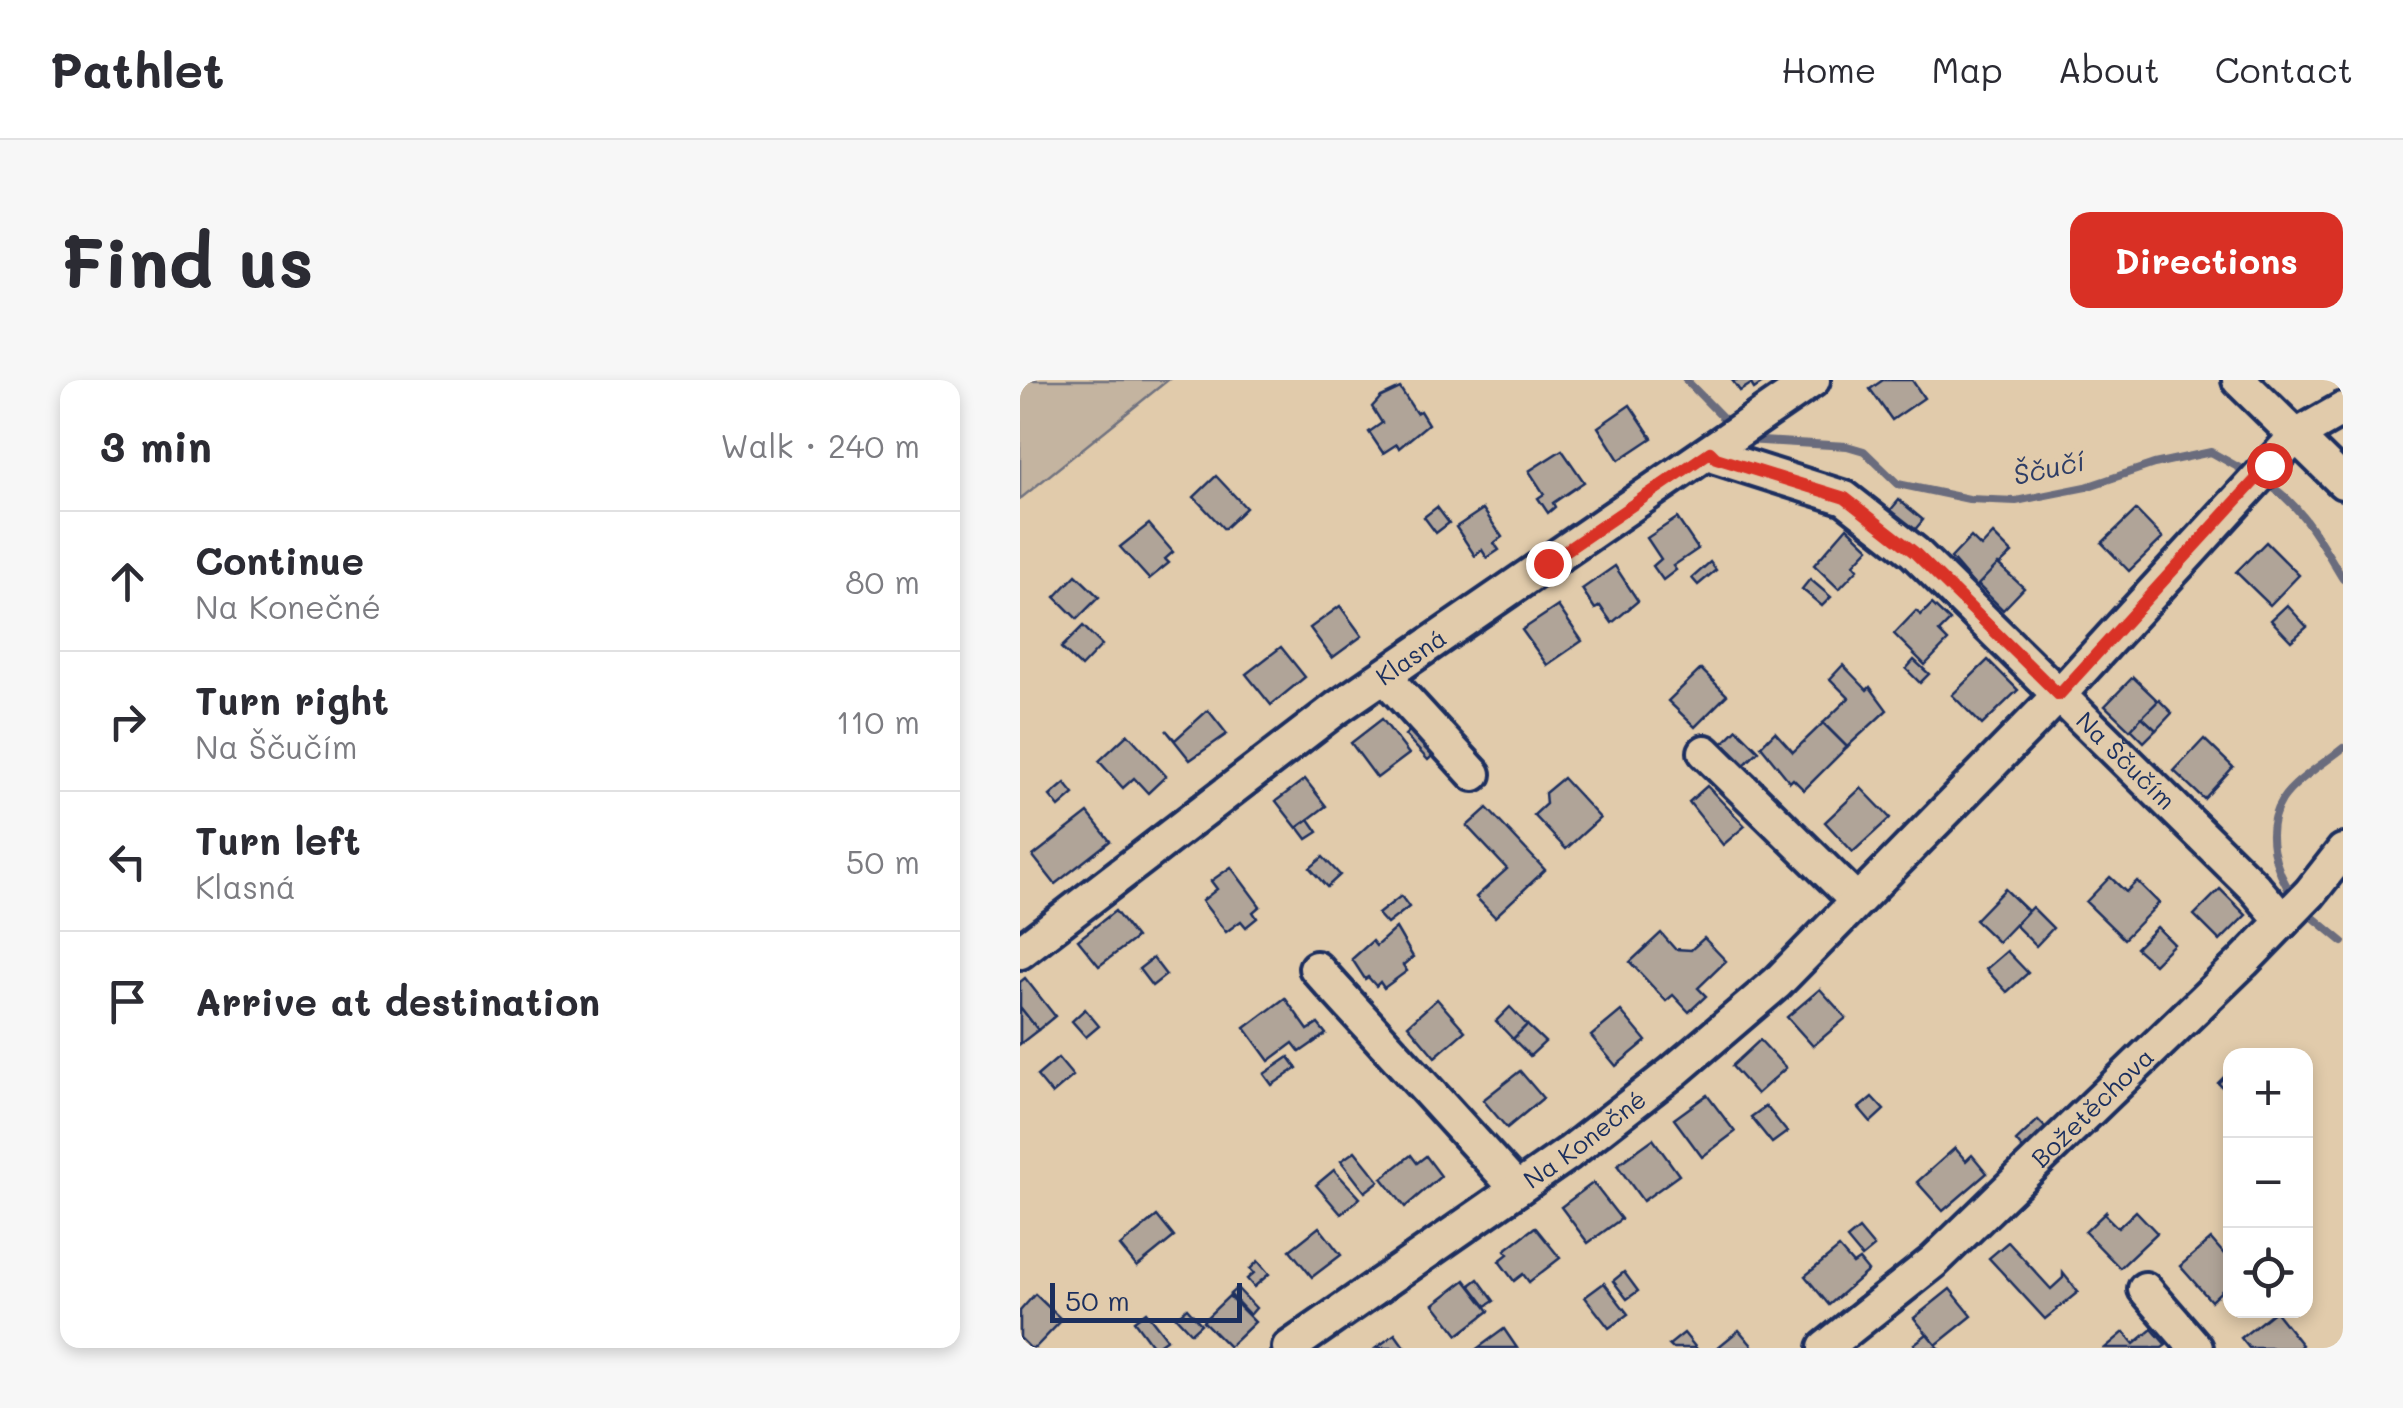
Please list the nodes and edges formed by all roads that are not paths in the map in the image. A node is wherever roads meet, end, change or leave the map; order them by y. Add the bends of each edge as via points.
1 (1813, 380) edge
2 (2259, 387) edge
3 (2343, 409) edge
4 (2296, 436) junction
5 (1710, 452) junction
6 (2343, 482) edge
7 (1384, 676) junction
8 (2059, 695) junction
9 (1705, 752) dead end
10 (1474, 774) dead end
11 (2343, 851) edge
12 (1858, 900) junction
13 (2285, 919) junction
14 (1020, 952) edge
15 (1316, 968) dead end
16 (1517, 1189) junction
17 (2146, 1289) dead end
18 (1289, 1348) edge
19 (1825, 1348) edge
20 (2196, 1348) edge

1 - 5 street, Klasná
2 - 4 street
3 - 4 street, Na Konečné
4 - 6 street
4 - 8 street, Na Konečné
5 - 7 street, Klasná
5 - 8 street, Na Ščučím via 1845,498 1914,552
7 - 10 street
7 - 14 street, Klasná
8 - 12 street, Na Konečné
8 - 13 street, Na Ščučím
9 - 12 street
11 - 13 street, Božetěchova
12 - 16 street, Na Konečné via 1777,983 1673,1072
13 - 19 street, Božetěchova via 1933,1262
15 - 16 street
16 - 18 street, Na Konečné
17 - 20 street

